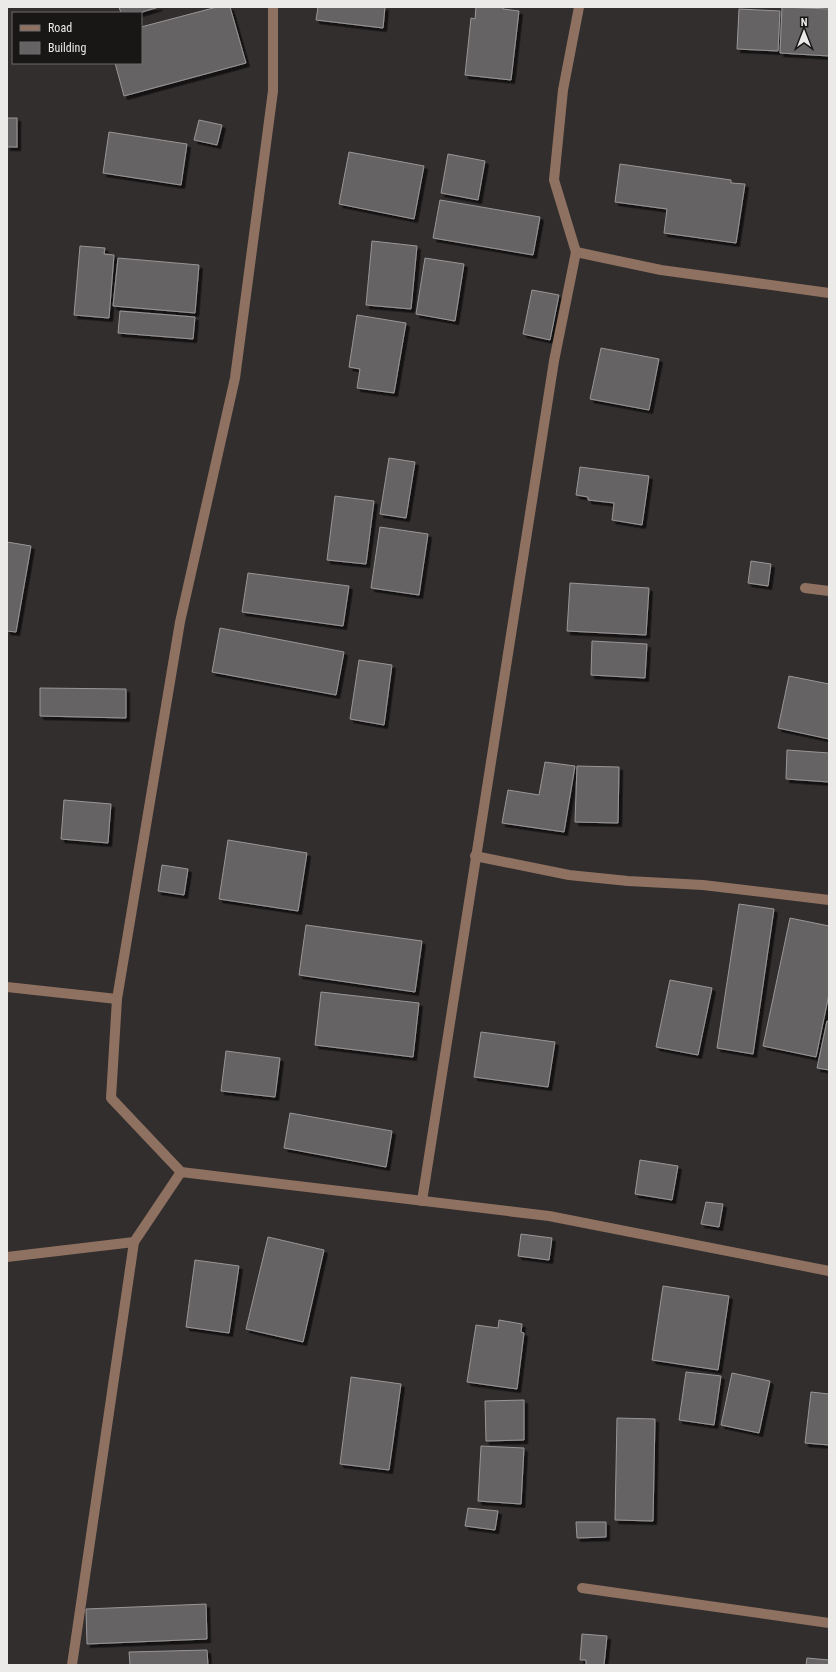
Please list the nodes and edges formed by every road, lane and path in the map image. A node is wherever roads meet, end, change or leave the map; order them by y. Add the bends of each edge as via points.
1 (273, 7) edge
2 (579, 7) edge
3 (576, 252) junction
4 (829, 293) edge
5 (805, 588) dead end
6 (829, 590) edge
7 (475, 856) junction
8 (829, 900) edge
9 (7, 987) edge
10 (117, 999) junction
11 (181, 1172) junction
12 (422, 1201) junction
13 (134, 1242) junction
14 (7, 1258) edge
15 (829, 1271) edge
16 (582, 1588) dead end
17 (829, 1623) edge
18 (72, 1665) edge

1 - 10 street via 273,91 235,378 180,622
2 - 3 street via 563,90 554,180
3 - 4 street via 661,270
3 - 7 street via 554,361
5 - 6 street
7 - 8 street via 569,875 703,885
7 - 12 street
9 - 10 street
10 - 11 street via 111,1098
11 - 12 street
11 - 13 street
12 - 15 street via 549,1216
13 - 14 street
13 - 18 street
16 - 17 street

